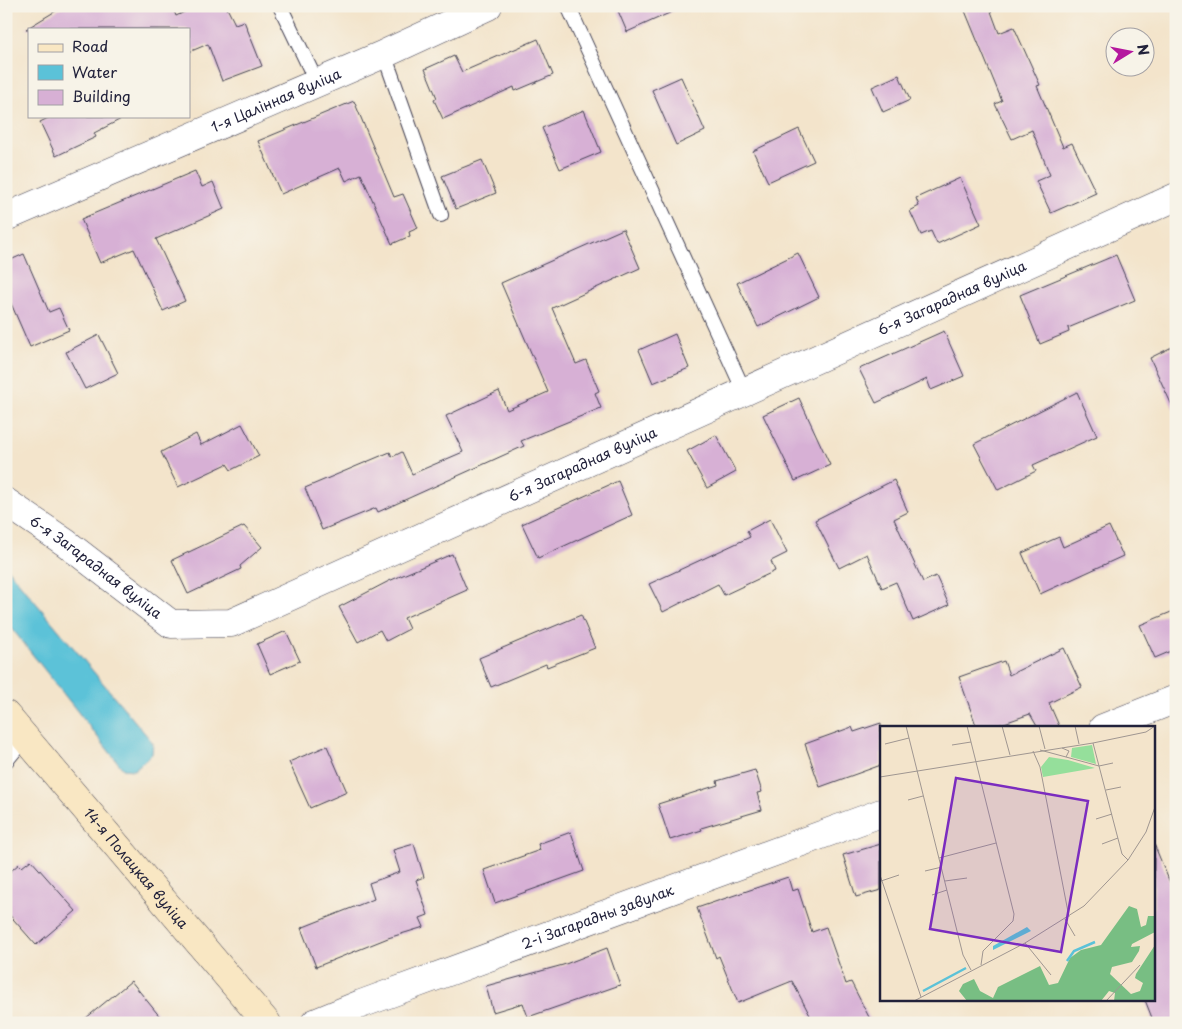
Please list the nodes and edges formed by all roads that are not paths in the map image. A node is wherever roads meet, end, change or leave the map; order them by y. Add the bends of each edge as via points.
1 (280, 6) edge
2 (568, 6) edge
3 (485, 7) edge
4 (384, 54) junction
5 (318, 83) junction
6 (1176, 197) edge
7 (441, 215) dead end
8 (6, 217) edge
9 (744, 391) junction
10 (6, 502) edge
11 (1176, 699) edge
12 (6, 715) edge
13 (1108, 726) edge
14 (25, 738) junction
15 (6, 760) edge
16 (880, 813) edge
17 (258, 1020) edge
18 (316, 1023) edge

1 - 5 lane
2 - 9 lane
3 - 4 street, 1-я Цалінная вуліца
4 - 5 street, 1-я Цалінная вуліца
4 - 7 lane
5 - 8 street, 1-я Цалінная вуліца
6 - 9 street, 6-я Загарадная вуліца
9 - 10 street, 6-я Загарадная вуліца via 231,623 171,624 66,543
11 - 13 street
12 - 14 main road, 14-я Полацкая вуліца
14 - 15 lane
14 - 17 main road, 14-я Полацкая вуліца
16 - 18 street, 2-і Загарадны завулак via 370,1000

